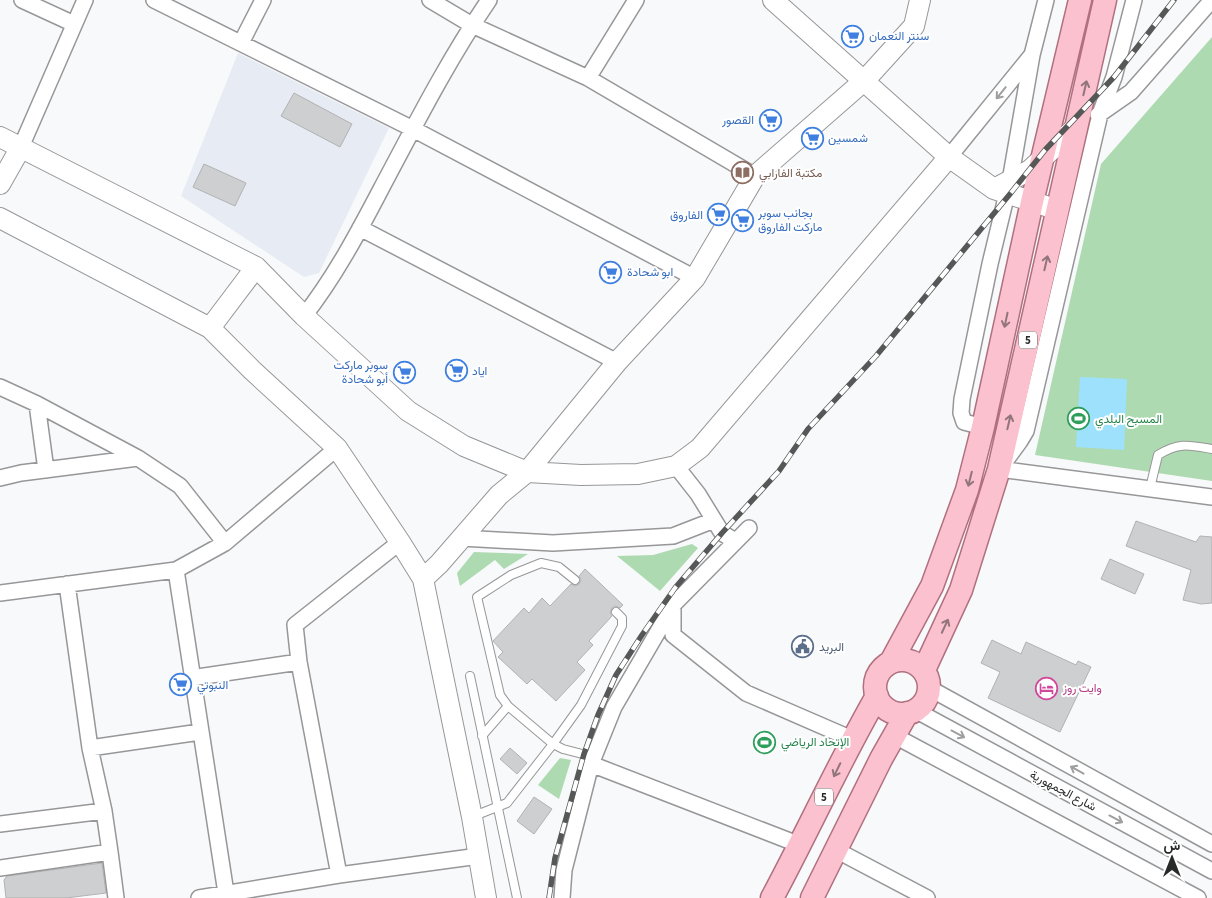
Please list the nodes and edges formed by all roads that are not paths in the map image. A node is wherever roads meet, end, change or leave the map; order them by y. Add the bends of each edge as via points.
1 (22, 0) edge
2 (86, 0) edge
3 (154, 0) edge
4 (263, 0) edge
5 (430, 0) edge
6 (489, 0) edge
7 (636, 0) edge
8 (773, 0) edge
9 (920, 0) edge
10 (1046, 0) edge
11 (1080, 0) edge
12 (1105, 0) edge
13 (1134, 0) edge
14 (1212, 0) edge
15 (74, 24) junction
16 (472, 25) junction
17 (241, 43) junction
18 (1032, 55) junction
19 (588, 78) junction
20 (865, 80) junction
21 (1100, 114) junction
22 (1075, 128) junction
23 (413, 129) junction
24 (0, 137) edge
25 (21, 147) junction
26 (949, 157) junction
27 (1042, 159) junction
28 (755, 176) junction
29 (0, 184) edge
30 (1004, 188) junction
31 (1032, 202) junction
32 (1058, 210) junction
33 (0, 218) edge
34 (360, 228) junction
35 (256, 267) junction
36 (695, 278) junction
37 (304, 316) junction
38 (210, 328) junction
39 (617, 362) junction
40 (0, 387) edge
41 (37, 404) junction
42 (983, 427) junction
43 (337, 448) junction
44 (1212, 449) edge
45 (138, 458) junction
46 (676, 466) junction
47 (999, 469) junction
48 (46, 470) junction
49 (527, 472) junction
50 (0, 478) edge
51 (1150, 488) junction
52 (1212, 497) edge
53 (714, 520) junction
54 (748, 528) dead end
55 (461, 538) junction
56 (400, 542) junction
57 (735, 542) junction
58 (225, 543) junction
59 (176, 570) junction
60 (423, 578) junction
61 (575, 580) dead end
62 (67, 584) junction
63 (0, 594) edge
64 (674, 604) junction
65 (616, 612) dead end
66 (299, 662) junction
67 (891, 662) junction
68 (470, 676) dead end
69 (191, 678) junction
70 (926, 679) junction
71 (877, 696) junction
72 (508, 706) junction
73 (911, 712) junction
74 (200, 732) junction
75 (893, 735) junction
76 (482, 736) junction
77 (852, 739) junction
78 (553, 744) junction
79 (90, 748) junction
80 (592, 761) junction
81 (497, 807) junction
82 (104, 812) junction
83 (472, 817) junction
84 (0, 824) edge
85 (1212, 844) edge
86 (800, 845) junction
87 (836, 850) junction
88 (110, 852) junction
89 (479, 856) junction
90 (0, 868) edge
91 (1212, 871) edge
92 (339, 875) junction
93 (226, 893) junction
94 (116, 898) edge
95 (199, 898) edge
96 (486, 898) edge
97 (517, 898) edge
98 (562, 898) edge
99 (772, 898) edge
100 (812, 898) edge
101 (928, 898) edge
102 (1198, 898) edge

1 - 15 street
2 - 15 street
3 - 17 street
4 - 17 street
5 - 16 street
6 - 16 street
7 - 19 street
8 - 20 street
9 - 20 street via 914,26
10 - 18 street
11 - 27 main road, 5
22 -> 12 main road, 5
13 - 21 street via 1114,77
14 - 21 street via 1131,92
15 - 25 street
16 - 19 street
16 - 23 street
17 - 23 street
18 -> 26 street
18 - 30 street
19 - 28 street
20 - 26 street
20 - 28 street
21 - 22 street
21 - 47 street via 1026,431
22 - 27 street
22 - 32 main road, 5
23 - 34 street
23 - 36 street
24 - 25 street
25 - 29 street
25 - 35 street
26 - 30 street
26 - 46 street via 700,448
27 - 30 street
27 - 31 main road, 5
28 - 36 street
30 - 31 street
30 - 42 street via 962,400 964,422
31 - 32 street
31 -> 42 main road, 5
47 -> 32 main road, 5
33 - 38 street
34 - 37 street
34 - 39 street
35 - 37 street
35 - 38 street
36 - 39 street
37 - 49 street via 408,411 464,446
38 - 43 street
39 - 49 street
40 - 41 street
41 - 45 street
41 - 48 street
42 -> 67 main road, 5 via 967,490 932,586
43 - 56 street
43 - 58 street
44 - 51 lane via 1185,445 1170,447 1158,454
45 - 48 street
45 - 58 street via 180,486
46 - 49 street via 638,474
46 - 53 street
47 - 51 street
70 -> 47 main road, 5 via 962,590
48 - 50 street
49 - 55 street via 499,495
51 - 52 street
53 - 55 street via 673,536 553,543
53 - 57 street via 722,533
54 - 57 street
55 - 60 street via 440,564
56 - 60 street
56 - 66 street via 295,625
57 - 64 street
58 - 59 street
59 - 62 street
59 - 69 street
60 - 83 street
61 - 72 lane via 559,568 540,563 511,575 477,597 500,695
62 - 63 street
62 - 79 street
64 - 77 street via 673,635 746,693
64 - 80 street via 614,707
65 - 78 lane via 622,618 622,626 581,705
66 - 69 street
66 - 92 street
67 - 70 main road via 900,660 917,664
67 - 71 main road via 880,673
68 - 76 lane
69 - 74 street
70 - 73 main road via 927,697
85 -> 70 street, شارع الجمهورية
71 - 73 main road via 892,712
71 - 77 main road, 5
72 - 76 lane
72 - 78 lane
73 - 75 main road
73 -> 91 street, شارع الجمهورية
74 - 79 street
74 - 93 street
75 - 87 main road
75 - 102 street
76 - 81 lane
77 -> 86 main road, 5
78 - 80 lane
78 - 81 lane via 507,804
79 - 82 street
80 - 86 street
80 - 98 street via 564,870
81 - 83 lane
81 - 97 lane
82 - 84 street
82 - 88 street
83 - 89 street
86 - 99 main road, 5
87 - 100 main road
87 - 101 street
88 - 90 street
88 - 94 street
89 - 92 street
89 - 96 street
92 - 93 street
93 - 95 street

